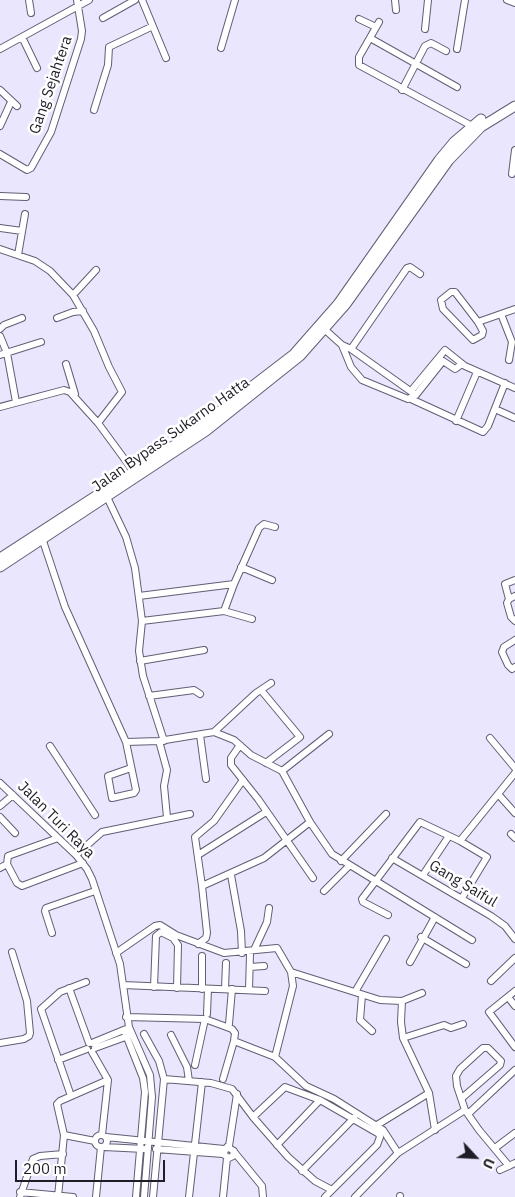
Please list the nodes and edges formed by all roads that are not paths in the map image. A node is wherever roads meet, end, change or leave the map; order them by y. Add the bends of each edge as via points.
1 (29, 0) edge
2 (89, 0) edge
3 (136, 0) edge
4 (142, 0) edge
5 (235, 0) edge
6 (395, 0) edge
7 (428, 0) edge
8 (465, 0) edge
9 (506, 0) edge
10 (77, 3) edge
11 (515, 3) edge
12 (396, 10) dead end
13 (31, 13) dead end
14 (103, 18) dead end
15 (359, 18) dead end
16 (151, 27) junction
17 (425, 30) dead end
18 (22, 37) junction
19 (370, 38) junction
20 (0, 48) edge
21 (221, 48) dead end
22 (457, 49) dead end
23 (446, 51) dead end
24 (166, 58) dead end
25 (416, 63) junction
26 (37, 68) dead end
27 (457, 87) dead end
28 (402, 90) junction
29 (0, 94) edge
30 (515, 99) edge
31 (515, 106) edge
32 (94, 110) dead end
33 (0, 126) edge
34 (472, 126) junction
35 (515, 150) edge
36 (0, 154) edge
37 (512, 174) dead end
38 (0, 196) edge
39 (26, 197) dead end
40 (416, 198) junction
41 (25, 214) dead end
42 (0, 228) edge
43 (22, 231) junction
44 (0, 249) edge
45 (18, 255) junction
46 (96, 270) dead end
47 (420, 274) dead end
48 (73, 294) junction
49 (515, 309) edge
50 (83, 311) junction
51 (501, 314) junction
52 (22, 318) dead end
53 (57, 318) dead end
54 (478, 322) junction
55 (323, 328) junction
56 (0, 329) edge
57 (0, 336) edge
58 (41, 342) dead end
59 (514, 342) edge
60 (342, 345) junction
61 (351, 349) junction
62 (3, 354) edge
63 (510, 360) dead end
64 (66, 364) dead end
65 (462, 364) junction
66 (476, 372) junction
67 (505, 383) junction
68 (515, 388) edge
69 (75, 395) junction
70 (412, 395) junction
71 (16, 402) junction
72 (0, 407) edge
73 (495, 409) junction
74 (515, 418) edge
75 (456, 421) junction
76 (98, 423) junction
77 (134, 472) junction
78 (107, 497) junction
79 (275, 527) dead end
80 (42, 538) junction
81 (0, 558) edge
82 (0, 567) edge
83 (241, 567) junction
84 (272, 580) dead end
85 (515, 580) edge
86 (234, 584) junction
87 (139, 596) junction
88 (512, 597) edge
89 (224, 611) junction
90 (252, 619) dead end
91 (142, 621) junction
92 (515, 621) edge
93 (515, 640) edge
94 (204, 650) dead end
95 (140, 661) junction
96 (515, 667) edge
97 (271, 683) dead end
98 (261, 690) junction
99 (200, 694) dead end
100 (149, 696) junction
101 (214, 732) junction
102 (329, 734) dead end
103 (200, 735) junction
104 (490, 738) dead end
105 (161, 741) junction
106 (126, 742) junction
107 (240, 745) junction
108 (50, 746) dead end
109 (266, 763) junction
110 (131, 768) junction
111 (515, 768) edge
112 (282, 771) junction
113 (515, 773) edge
114 (206, 779) dead end
115 (244, 780) junction
116 (0, 782) edge
117 (498, 794) junction
118 (13, 795) junction
119 (0, 806) edge
120 (266, 812) junction
121 (515, 813) edge
122 (190, 814) dead end
123 (386, 814) dead end
124 (95, 815) dead end
125 (0, 817) edge
126 (167, 817) junction
127 (310, 822) junction
128 (15, 833) dead end
129 (449, 836) junction
130 (58, 838) junction
131 (287, 841) junction
132 (460, 841) junction
133 (76, 855) junction
134 (198, 855) junction
135 (392, 858) junction
136 (340, 861) junction
137 (83, 863) junction
138 (7, 864) junction
139 (349, 866) junction
140 (0, 868) edge
141 (231, 875) junction
142 (424, 875) junction
143 (313, 878) dead end
144 (374, 881) junction
145 (202, 886) junction
146 (95, 891) junction
147 (324, 891) dead end
148 (462, 898) junction
149 (269, 908) dead end
150 (388, 915) dead end
151 (434, 916) junction
152 (52, 932) dead end
153 (422, 937) junction
154 (386, 939) dead end
155 (515, 939) edge
156 (472, 940) dead end
157 (198, 944) junction
158 (12, 952) dead end
159 (252, 952) junction
160 (116, 953) junction
161 (242, 953) junction
162 (202, 956) dead end
163 (515, 958) edge
164 (410, 962) dead end
165 (226, 963) dead end
166 (466, 964) dead end
167 (264, 966) dead end
168 (250, 967) junction
169 (291, 972) junction
170 (86, 982) dead end
171 (491, 982) dead end
172 (123, 985) junction
173 (154, 987) junction
174 (69, 988) junction
175 (177, 988) junction
176 (515, 988) edge
177 (205, 989) junction
178 (228, 989) junction
179 (249, 990) junction
180 (266, 991) dead end
181 (355, 992) junction
182 (422, 993) dead end
183 (362, 995) junction
184 (508, 997) junction
185 (402, 1001) junction
186 (515, 1006) edge
187 (126, 1017) junction
188 (206, 1017) junction
189 (229, 1024) dead end
190 (463, 1024) dead end
191 (372, 1030) dead end
192 (128, 1032) junction
193 (144, 1034) dead end
194 (171, 1035) dead end
195 (404, 1038) junction
196 (234, 1041) junction
197 (0, 1043) edge
198 (91, 1047) junction
199 (515, 1047) edge
200 (275, 1057) junction
201 (58, 1060) junction
202 (195, 1066) dead end
203 (515, 1070) edge
204 (164, 1079) junction
205 (223, 1079) dead end
206 (108, 1080) junction
207 (189, 1081) junction
208 (202, 1082) junction
209 (237, 1094) junction
210 (429, 1094) junction
211 (71, 1096) junction
212 (462, 1098) junction
213 (320, 1100) junction
214 (467, 1112) junction
215 (252, 1117) junction
216 (354, 1118) junction
217 (377, 1125) junction
218 (435, 1130) junction
219 (515, 1133) edge
220 (64, 1136) junction
221 (104, 1136) junction
222 (146, 1140) junction
223 (95, 1141) junction
224 (159, 1142) junction
225 (277, 1145) junction
226 (102, 1147) junction
227 (495, 1148) junction
228 (145, 1149) junction
229 (194, 1149) junction
230 (158, 1150) junction
231 (226, 1152) junction
232 (398, 1153) junction
233 (62, 1154) junction
234 (512, 1165) edge
235 (500, 1170) dead end
236 (302, 1171) junction
237 (332, 1190) junction
238 (20, 1194) edge
239 (58, 1196) edge
240 (73, 1197) edge
241 (96, 1197) edge
242 (136, 1197) edge
243 (144, 1197) edge
244 (153, 1197) edge
245 (190, 1197) edge
246 (224, 1197) edge
247 (263, 1197) edge
248 (325, 1197) edge
249 (355, 1197) edge

1 - 13 street
2 - 10 street
3 - 14 street
4 - 16 street
5 - 21 street
6 - 12 street
7 - 17 street
8 - 22 street
9 - 11 street
10 - 18 street
10 - 36 street, Gang Sejahtera via 81,38 51,132 31,168 24,170
15 - 19 street via 377,25
16 - 24 street
16 - 32 street via 109,47 108,65
18 - 20 street
18 - 26 street
19 - 25 street
19 - 28 street via 359,57 359,65
23 - 25 street via 431,43 423,49
25 - 27 street
25 - 28 street
28 - 34 street
29 - 33 street via 14,104
30 - 34 highway, Jalan Bypass Sukarno Hatta
31 - 40 highway, Jalan Bypass Sukarno Hatta via 470,136
34 - 40 highway, Jalan Bypass Sukarno Hatta via 454,142
35 - 37 street
38 - 39 street
40 - 55 highway, Jalan Bypass Sukarno Hatta
41 - 43 street
42 - 43 street
43 - 45 street
44 - 45 street
45 - 48 street via 50,271
46 - 48 street
47 - 61 street via 410,267 403,272
48 - 50 street
49 - 51 street
50 - 53 street
50 - 76 street via 122,392
51 - 54 street
51 - 59 street
52 - 56 street
54 - 54 street via 482,335 473,340 443,309 441,300 455,292
55 - 60 street
55 - 77 highway, Jalan Bypass Sukarno Hatta via 267,377
55 - 78 highway, Jalan Bypass Sukarno Hatta via 300,356 241,405
57 - 62 street
58 - 62 street
59 - 63 street
60 - 61 street
60 - 70 street via 351,367 362,380
61 - 70 street
62 - 71 street
64 - 69 street
65 - 66 street
65 - 70 street via 455,369 442,360
65 - 70 street via 444,350
66 - 67 street
66 - 75 street
67 - 68 street
67 - 73 street
69 - 71 street via 64,390
69 - 76 street
70 - 75 street
71 - 72 street
73 - 74 street
73 - 75 street via 483,432
76 - 77 street
77 - 81 highway, Jalan Bypass Sukarno Hatta
78 - 80 highway, Jalan Bypass Sukarno Hatta
78 - 87 street via 126,537
79 - 83 street via 261,525
80 - 82 highway, Jalan Bypass Sukarno Hatta
80 - 106 street via 65,607
83 - 84 street
83 - 86 street
85 - 88 street via 505,584
86 - 87 street
86 - 89 street
87 - 91 street
88 - 92 street via 508,609
89 - 90 street
89 - 91 street
91 - 95 street
93 - 96 street via 502,652 508,665 512,669
94 - 95 street
95 - 100 street
97 - 98 street
98 - 101 street
98 - 109 street via 300,737
99 - 100 street via 194,690
100 - 105 street
101 - 103 street
101 - 107 street
102 - 112 street
103 - 105 street
103 - 114 street
104 - 111 street
105 - 106 street
105 - 126 street via 167,770 164,786
106 - 110 street
107 - 109 street
107 - 115 street via 230,764
108 - 124 street
109 - 112 street
110 - 110 street via 135,792 112,798 108,776
112 - 127 street
113 - 117 street
115 - 120 street
115 - 134 street via 214,821 196,836
116 - 118 street, Jalan Turi Raya
117 - 121 street
117 - 132 street
118 - 119 street
118 - 130 street, Jalan Turi Raya
120 - 131 street
120 - 134 street
122 - 126 street
123 - 136 street
125 - 128 street
126 - 133 street via 102,832
127 - 131 street
127 - 136 street
129 - 132 street
129 - 135 street via 420,822
129 - 142 street
130 - 133 street, Jalan Turi Raya
130 - 138 street via 8,856
131 - 141 street via 264,858
131 - 143 street
132 - 148 street via 486,857
133 - 137 street, Jalan Turi Raya
134 - 145 street
135 - 142 street, Gang Saiful
135 - 144 street
136 - 139 street
137 - 138 street via 22,886
137 - 146 street, Jalan Turi Raya
138 - 140 street
139 - 144 street
139 - 147 street
141 - 145 street
141 - 161 street
142 - 148 street, Gang Saiful
144 - 150 street via 362,897 363,902
144 - 151 street
145 - 157 street via 207,933
146 - 152 street via 46,908
146 - 160 street, Jalan Turi Raya
148 - 155 street, Gang Saiful via 499,922
149 - 159 street via 266,924
151 - 153 street
151 - 156 street
153 - 164 street
153 - 166 street
154 - 181 street
157 - 160 street via 160,925
157 - 161 street via 224,953
158 - 197 street via 26,1001 30,1033 24,1039
159 - 161 street
159 - 168 street
159 - 169 street via 277,948
160 - 172 street, Jalan Turi Raya
162 - 177 street
163 - 171 street
165 - 178 street
167 - 168 street
168 - 179 street
169 - 181 street
169 - 200 street via 293,986
170 - 174 street
172 - 173 street
172 - 187 street, Jalan Turi Raya
173 - 175 street
173 - 175 street via 156,936 162,932 178,945
174 - 198 street
174 - 201 street via 41,1009
175 - 177 street
176 - 184 street
177 - 178 street
177 - 188 street
178 - 179 street
178 - 189 street
179 - 180 street
181 - 183 street
182 - 185 street
183 - 185 street
183 - 191 street via 360,1020
184 - 186 street
184 - 199 street via 489,1012
185 - 195 street
187 - 188 street
187 - 192 street, Jalan Turi Raya
188 - 196 street via 232,1030
188 - 202 street
190 - 195 street via 451,1028 444,1025
192 - 198 street
192 - 222 street, Jalan Turi Raya via 150,1075 152,1097
193 - 204 street via 159,1060
194 - 207 street via 187,1067
195 - 210 street
196 - 200 street
196 - 205 street
198 - 201 street
198 - 206 street
200 - 217 street via 306,1086
201 - 211 street
203 - 214 street
204 - 207 street
204 - 224 street
206 - 211 street
206 - 221 street
207 - 208 street
208 - 209 street via 229,1087
208 - 229 street
209 - 215 street
209 - 231 street
210 - 217 street
210 - 218 street
211 - 220 street via 60,1100 56,1106
212 - 212 street via 501,1064 487,1047 457,1074
212 - 214 street
213 - 215 street via 285,1087
213 - 216 street
213 - 225 street
214 - 218 street
214 - 227 street
215 - 225 street
216 - 236 street
216 - 237 street via 376,1131 380,1139
217 - 232 street via 388,1135
218 - 232 street
219 - 227 street
220 - 223 street
220 - 233 street
221 - 222 street
221 - 223 street
221 - 226 street via 107,1144
222 - 224 street
222 - 228 street, Jalan Turi Raya
223 - 226 street
224 - 229 street
224 - 230 street
225 - 236 street
226 - 228 street
226 - 241 street
227 - 234 street
228 - 230 street
228 - 242 street
228 - 243 street, Jalan Turi Raya
229 - 230 street
229 - 231 street
229 - 245 street
230 - 244 street
231 - 246 street
231 - 247 street via 234,1153 262,1186
232 - 249 street
233 - 238 street via 33,1159
233 - 239 street
234 - 235 street
236 - 237 street
237 - 248 street
238 - 239 street
239 - 240 street

